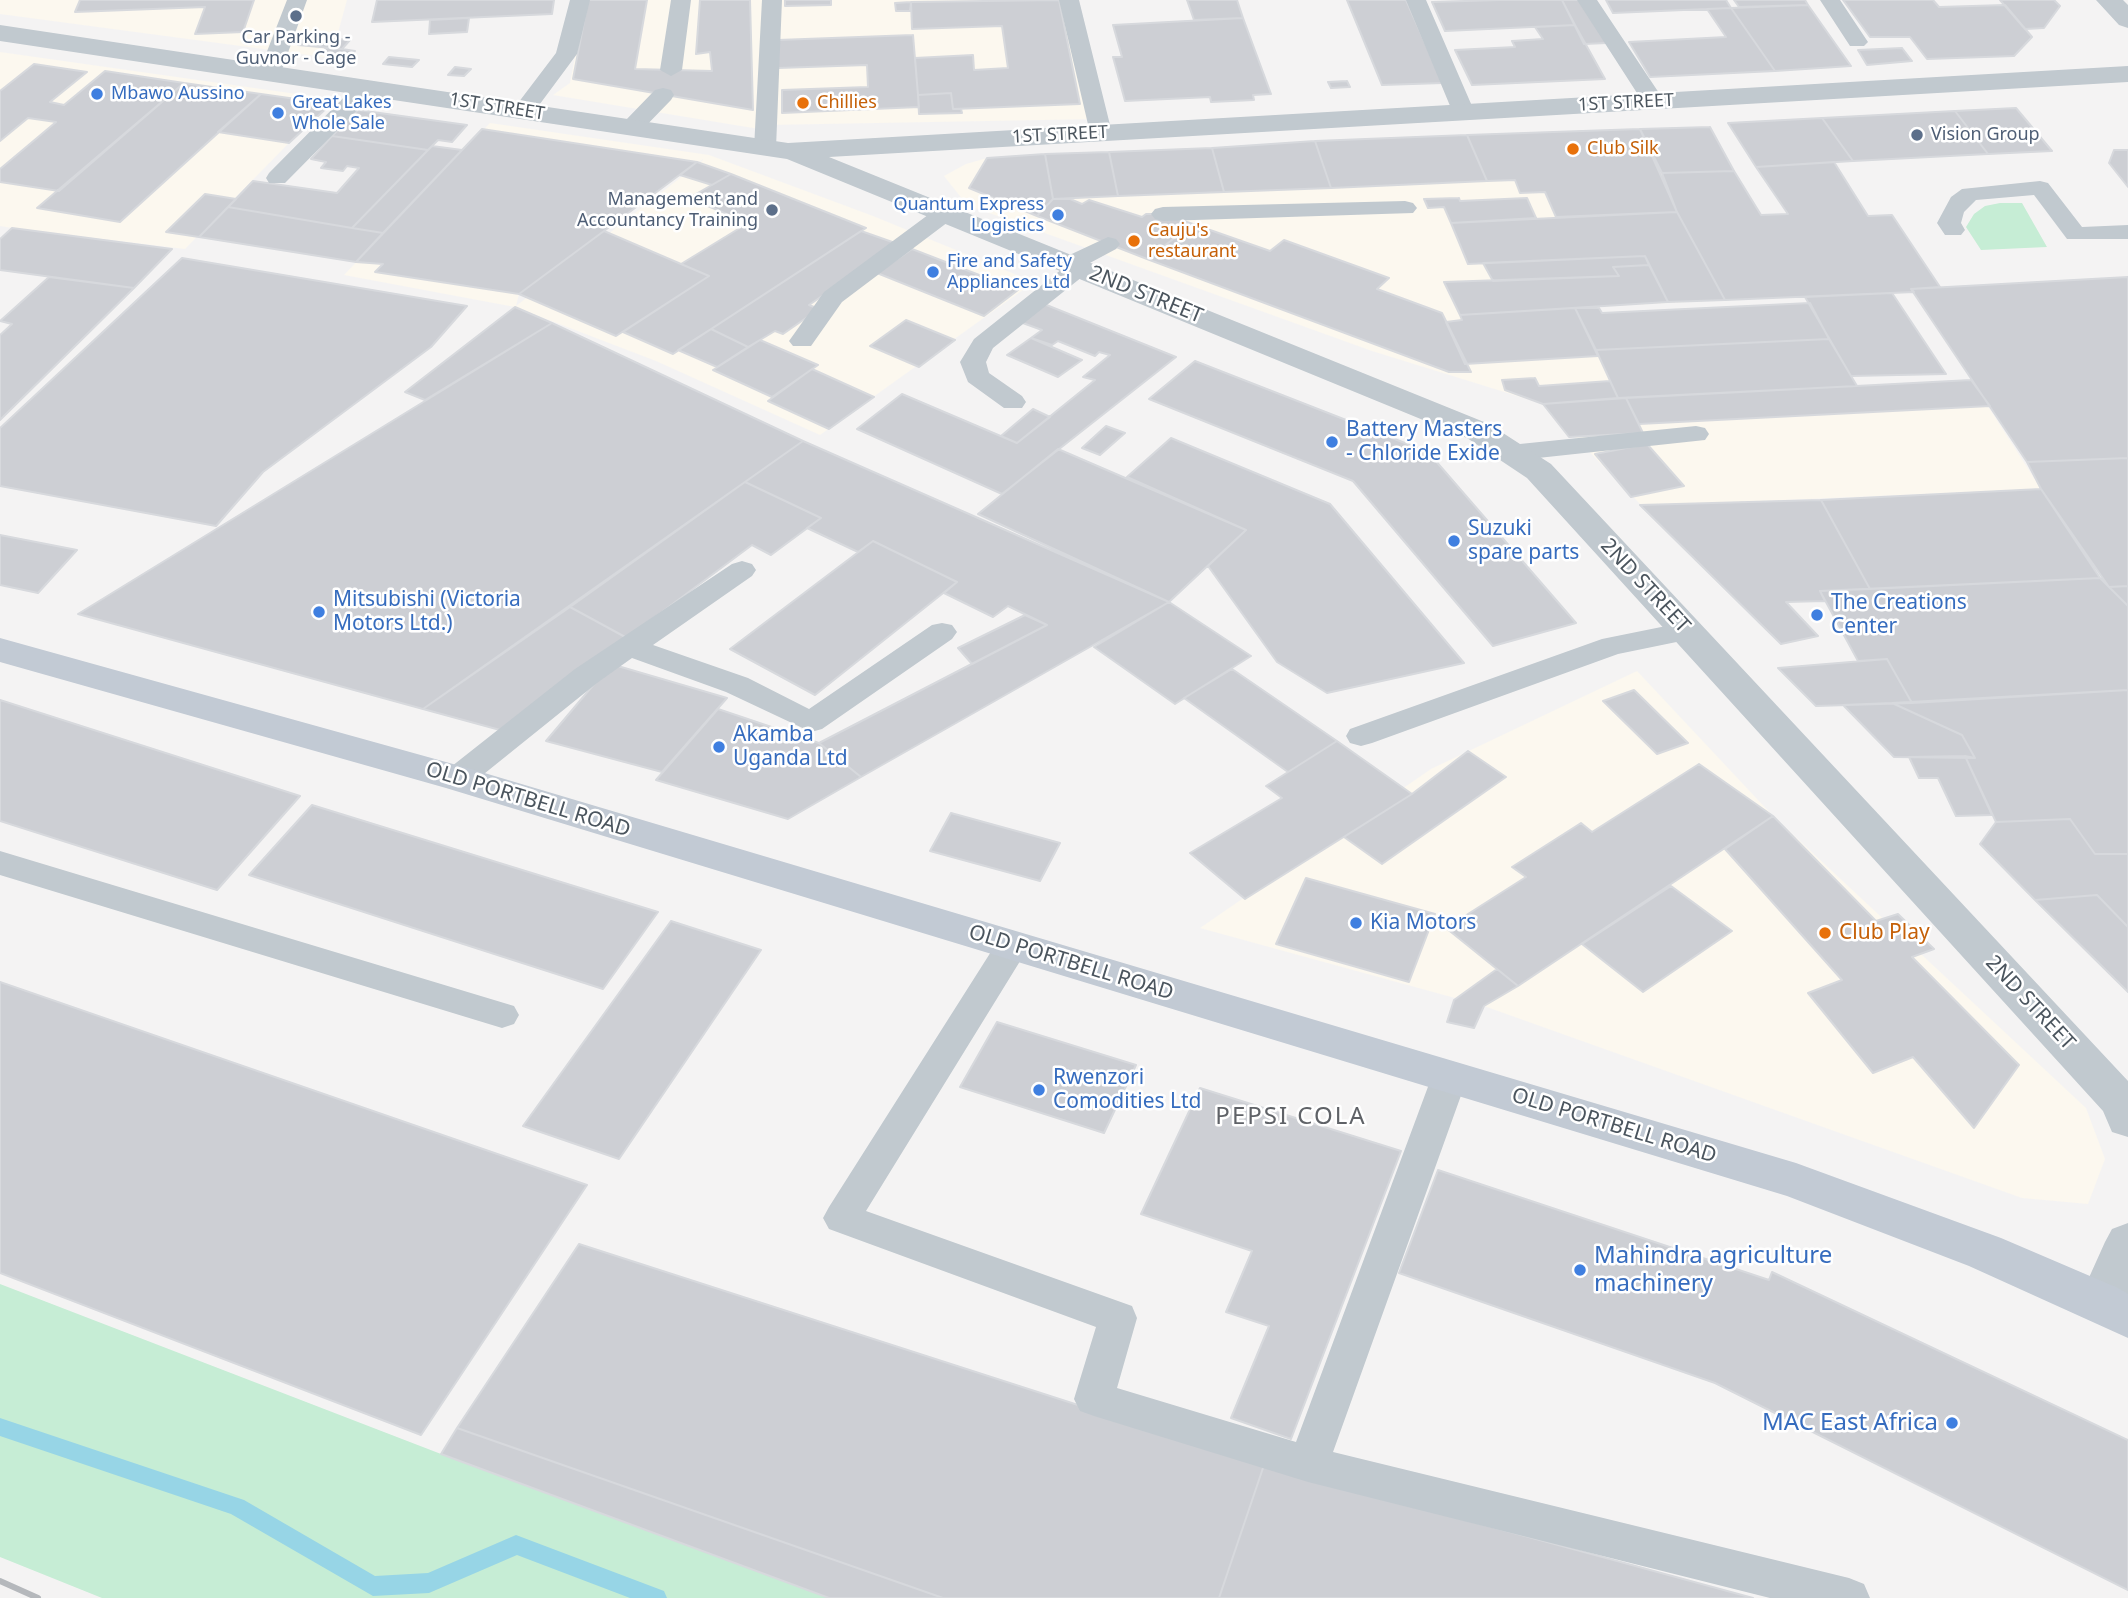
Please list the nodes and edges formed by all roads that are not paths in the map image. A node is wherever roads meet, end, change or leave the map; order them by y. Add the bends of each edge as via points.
1 (297, 0) edge
2 (580, 0) edge
3 (681, 0) edge
4 (772, 0) edge
5 (1069, 0) edge
6 (1088, 0) edge
7 (1416, 0) edge
8 (1587, 0) edge
9 (1829, 0) edge
10 (2109, 0) edge
11 (2128, 20) edge
12 (0, 33) edge
13 (1857, 42) dead end
14 (671, 70) dead end
15 (270, 72) junction
16 (2128, 74) edge
17 (367, 87) junction
18 (663, 95) dead end
19 (1654, 102) junction
20 (523, 111) junction
21 (1464, 113) junction
22 (631, 128) junction
23 (1109, 133) junction
24 (777, 149) junction
25 (277, 178) dead end
26 (1405, 208) dead end
27 (944, 214) junction
28 (1163, 214) dead end
29 (1954, 230) dead end
30 (2128, 232) edge
31 (1108, 244) dead end
32 (1074, 266) junction
33 (802, 341) dead end
34 (1013, 402) dead end
35 (1696, 434) dead end
36 (1510, 453) junction
37 (742, 570) dead end
38 (1686, 631) junction
39 (942, 632) dead end
40 (630, 647) junction
41 (0, 650) edge
42 (1361, 736) dead end
43 (458, 778) junction
44 (0, 863) edge
45 (1013, 945) junction
46 (502, 1015) dead end
47 (1450, 1076) junction
48 (2128, 1120) edge
49 (2128, 1242) edge
50 (2114, 1310) edge
51 (1308, 1464) junction
52 (1849, 1598) edge

1 - 15 lane
2 - 20 lane via 566,54
3 - 14 lane
4 - 24 lane
5 - 23 lane
6 - 23 lane
7 - 21 lane
8 - 19 lane
9 - 13 lane
10 - 11 street
12 - 15 street, 1ST STREET
15 - 17 street, 1ST STREET
16 - 19 street, 1ST STREET
17 - 20 street, 1ST STREET
17 - 25 lane
18 - 22 lane
19 - 21 street, 1ST STREET
20 - 22 street, 1ST STREET
21 - 23 street, 1ST STREET
22 - 24 street, 1ST STREET
23 - 24 street, 1ST STREET
24 - 27 street, 2ND STREET
26 - 28 lane
27 - 32 street, 2ND STREET
27 - 33 lane via 833,297
29 - 30 lane via 1949,223 1952,212 1970,194 2040,188 2075,234
31 - 32 lane
32 - 34 lane via 983,344 973,362 977,377
32 - 36 street, 2ND STREET via 1478,431
35 - 36 lane
36 - 38 street, 2ND STREET via 1539,471
37 - 40 lane
38 - 42 lane via 1612,646
38 - 48 street, 2ND STREET via 2121,1102
39 - 40 lane via 811,722 737,685
40 - 43 lane via 586,676
41 - 43 main road, OLD PORTBELL ROAD
43 - 45 main road, OLD PORTBELL ROAD
44 - 46 lane
45 - 47 main road, OLD PORTBELL ROAD
45 - 51 lane via 842,1218 1118,1318 1094,1399
47 - 50 main road, OLD PORTBELL ROAD via 1796,1181 1985,1252
47 - 51 lane
49 - 50 street
51 - 52 lane

